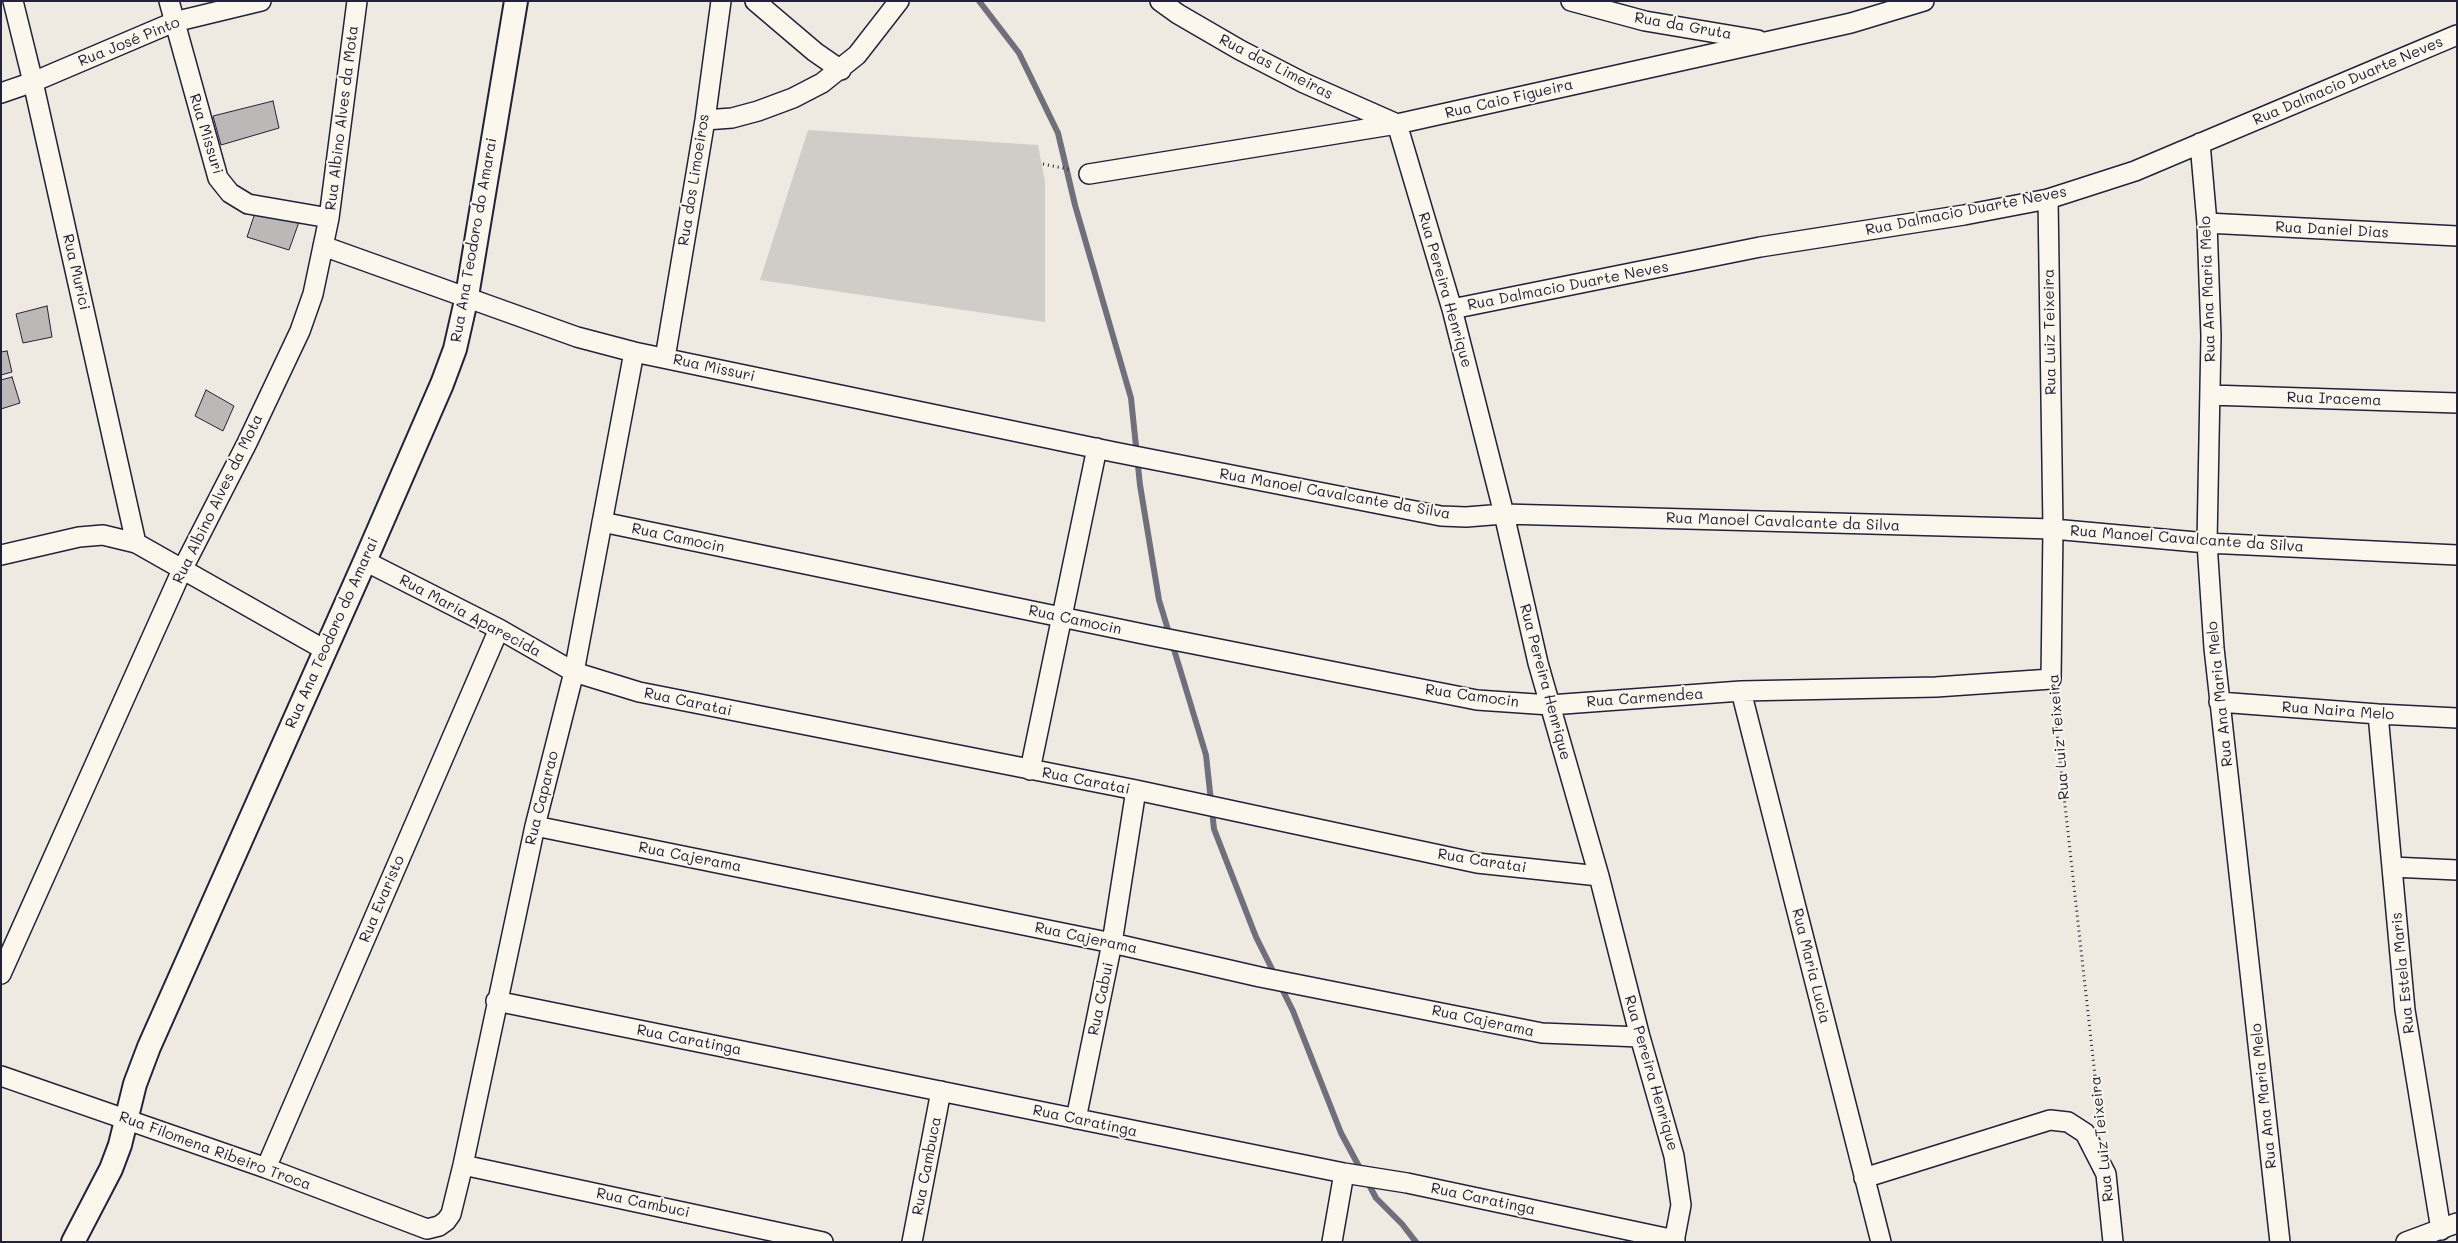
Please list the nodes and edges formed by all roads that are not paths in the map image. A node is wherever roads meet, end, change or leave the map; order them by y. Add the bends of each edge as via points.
1 (13, 1) edge
2 (169, 1) edge
3 (261, 1) edge
4 (357, 1) edge
5 (516, 1) edge
6 (721, 1) edge
7 (756, 1) edge
8 (899, 1) edge
9 (1160, 1) edge
10 (1571, 1) edge
11 (1924, 1) edge
12 (174, 22) junction
13 (2457, 35) edge
14 (1767, 41) junction
15 (841, 70) junction
16 (33, 82) junction
17 (1, 93) edge
18 (705, 120) junction
19 (1397, 124) junction
20 (2200, 143) junction
21 (1089, 174) dead end
22 (2048, 199) junction
23 (329, 218) junction
24 (2207, 223) junction
25 (2457, 236) edge
26 (323, 246) junction
27 (467, 296) junction
28 (1452, 310) junction
29 (634, 352) junction
30 (665, 358) junction
31 (2210, 396) junction
32 (2457, 403) edge
33 (1106, 450) junction
34 (1504, 514) junction
35 (602, 522) junction
36 (2053, 529) junction
37 (136, 543) junction
38 (2207, 543) junction
39 (1, 555) edge
40 (2457, 555) edge
41 (365, 561) junction
42 (182, 570) junction
43 (1060, 617) junction
44 (499, 629) junction
45 (324, 650) junction
46 (574, 672) junction
47 (2051, 679) joint
48 (1741, 690) junction
49 (2219, 702) junction
50 (1550, 705) junction
51 (2378, 714) junction
52 (2457, 718) edge
53 (1030, 770) junction
54 (1136, 790) junction
55 (535, 826) junction
56 (2392, 867) junction
57 (2457, 870) edge
58 (1600, 876) junction
59 (1112, 943) junction
60 (1, 974) edge
61 (496, 1000) junction
62 (1640, 1037) junction
63 (1, 1076) edge
64 (941, 1091) junction
65 (125, 1119) junction
66 (1076, 1119) junction
67 (463, 1165) junction
68 (266, 1168) junction
69 (1347, 1174) junction
70 (1864, 1178) junction
71 (2449, 1227) edge
72 (427, 1229) joint
73 (1675, 1241) edge
74 (73, 1242) edge
75 (823, 1242) edge
76 (912, 1242) edge
77 (1332, 1242) edge
78 (1881, 1242) edge
79 (2113, 1242) edge
80 (2280, 1242) edge
81 (2406, 1242) edge

1 - 16 street, Rua Murici
2 - 12 street, Rua Missuri
3 - 12 street, Rua José Pinto
4 - 23 street, Rua Albino Alves da Mota
5 - 27 street, Rua Ana Teodoro do Amarai
6 - 18 street, Rua dos Limoeiros
7 - 15 street
8 - 15 street
9 - 19 street, Rua das Limeiras via 1240,50 1304,83
10 - 14 street, Rua da Gruta via 1646,21
11 - 14 street, Rua Caio Figueira via 1850,23
12 - 16 street, Rua José Pinto
12 - 23 street, Rua Missuri via 218,178 230,193 248,204
13 - 20 street, Rua Dalmacio Duarte Neves
14 - 19 street, Rua Caio Figueira
15 - 18 street via 793,98 758,111 732,118
16 - 17 street, Rua José Pinto
16 - 37 street, Rua Murici
18 - 30 street, Rua dos Limoeiros
19 - 21 street, Rua Caio Figueira
19 - 28 street, Rua Pereira Henrique
20 - 22 street, Rua Dalmacio Duarte Neves via 2135,171
20 - 24 street, Rua Ana Maria Melo
22 - 28 street, Rua Dalmacio Duarte Neves via 1760,247
22 - 36 street, Rua Luiz Teixeira
23 - 26 street, Rua Albino Alves da Mota
24 - 25 street, Rua Daniel Dias
24 - 31 street, Rua Ana Maria Melo
26 - 27 street, Rua Missuri
26 - 42 street, Rua Albino Alves da Mota via 313,294 300,331
27 - 29 street, Rua Missuri via 568,334
27 - 41 street, Rua Ana Teodoro do Amarai via 455,349 442,384
28 - 34 street, Rua Pereira Henrique
29 - 30 street, Rua Missuri
29 - 35 street, Rua Caparao
30 - 33 street, Rua Missuri
31 - 32 street, Rua Iracema
31 - 38 street, Rua Ana Maria Melo
33 - 34 street, Rua Manoel Cavalcante da Silva via 1441,516
33 - 43 street
34 - 36 street, Rua Manoel Cavalcante da Silva
34 - 50 street, Rua Pereira Henrique
35 - 43 street, Rua Camocin
35 - 46 street, Rua Caparao
36 - 38 street, Rua Manoel Cavalcante da Silva
36 - 47 street, Rua Luiz Teixeira
37 - 39 street via 103,535 79,537
37 - 42 street
38 - 40 street, Rua Manoel Cavalcante da Silva
38 - 49 street, Rua Ana Maria Melo
41 - 44 street, Rua Maria Aparecida
41 - 45 street, Rua Ana Teodoro do Amarai
42 - 45 street
42 - 60 street, Rua Albino Alves da Mota
43 - 50 street, Rua Camocin via 1477,700
43 - 53 street
44 - 46 street, Rua Maria Aparecida
44 - 68 street, Rua Evaristo
45 - 65 street, Rua Ana Teodoro do Amarai via 148,1046
46 - 53 street, Rua Caratai via 639,692
46 - 55 street, Rua Caparao
47 - 48 street, Rua Carmendea via 1936,687
48 - 50 street, Rua Carmendea
48 - 70 street, Rua Maria Lucia
49 - 51 street, Rua Naira Melo
49 - 80 street, Rua Ana Maria Melo
50 - 58 street, Rua Pereira Henrique
51 - 52 street, Rua Naira Melo
51 - 56 street, Rua Estela Maris
53 - 54 street, Rua Caratai
54 - 58 street, Rua Caratai via 1477,862
54 - 59 street, Rua Cabui
55 - 59 street, Rua Cajerama
55 - 61 street, Rua Caparao
56 - 57 street
56 - 71 street, Rua Estela Maris via 2405,1010
58 - 62 street, Rua Pereira Henrique
59 - 62 street, Rua Cajerama via 1260,977 1542,1033
59 - 66 street, Rua Cabui
61 - 64 street, Rua Caratinga
61 - 67 street, Rua Caparao
62 - 73 street, Rua Pereira Henrique via 1674,1156 1681,1205
63 - 65 street, Rua Filomena Ribeiro Troca
64 - 66 street, Rua Caratinga
64 - 76 street, Rua Cambuca
65 - 68 street, Rua Filomena Ribeiro Troca
65 - 74 street, Rua Ana Teodoro do Amarai via 111,1169
66 - 69 street, Rua Caratinga
67 - 72 street, Rua Caparao via 451,1214 440,1226
67 - 75 street, Rua Cambuci
68 - 72 street, Rua Filomena Ribeiro Troca
69 - 73 street, Rua Caratinga via 1407,1183
69 - 77 street
70 - 78 street, Rua Maria Lucia
70 - 79 street, Rua Luiz Teixeira via 2050,1120 2068,1122 2085,1132 2106,1174
71 - 81 street

